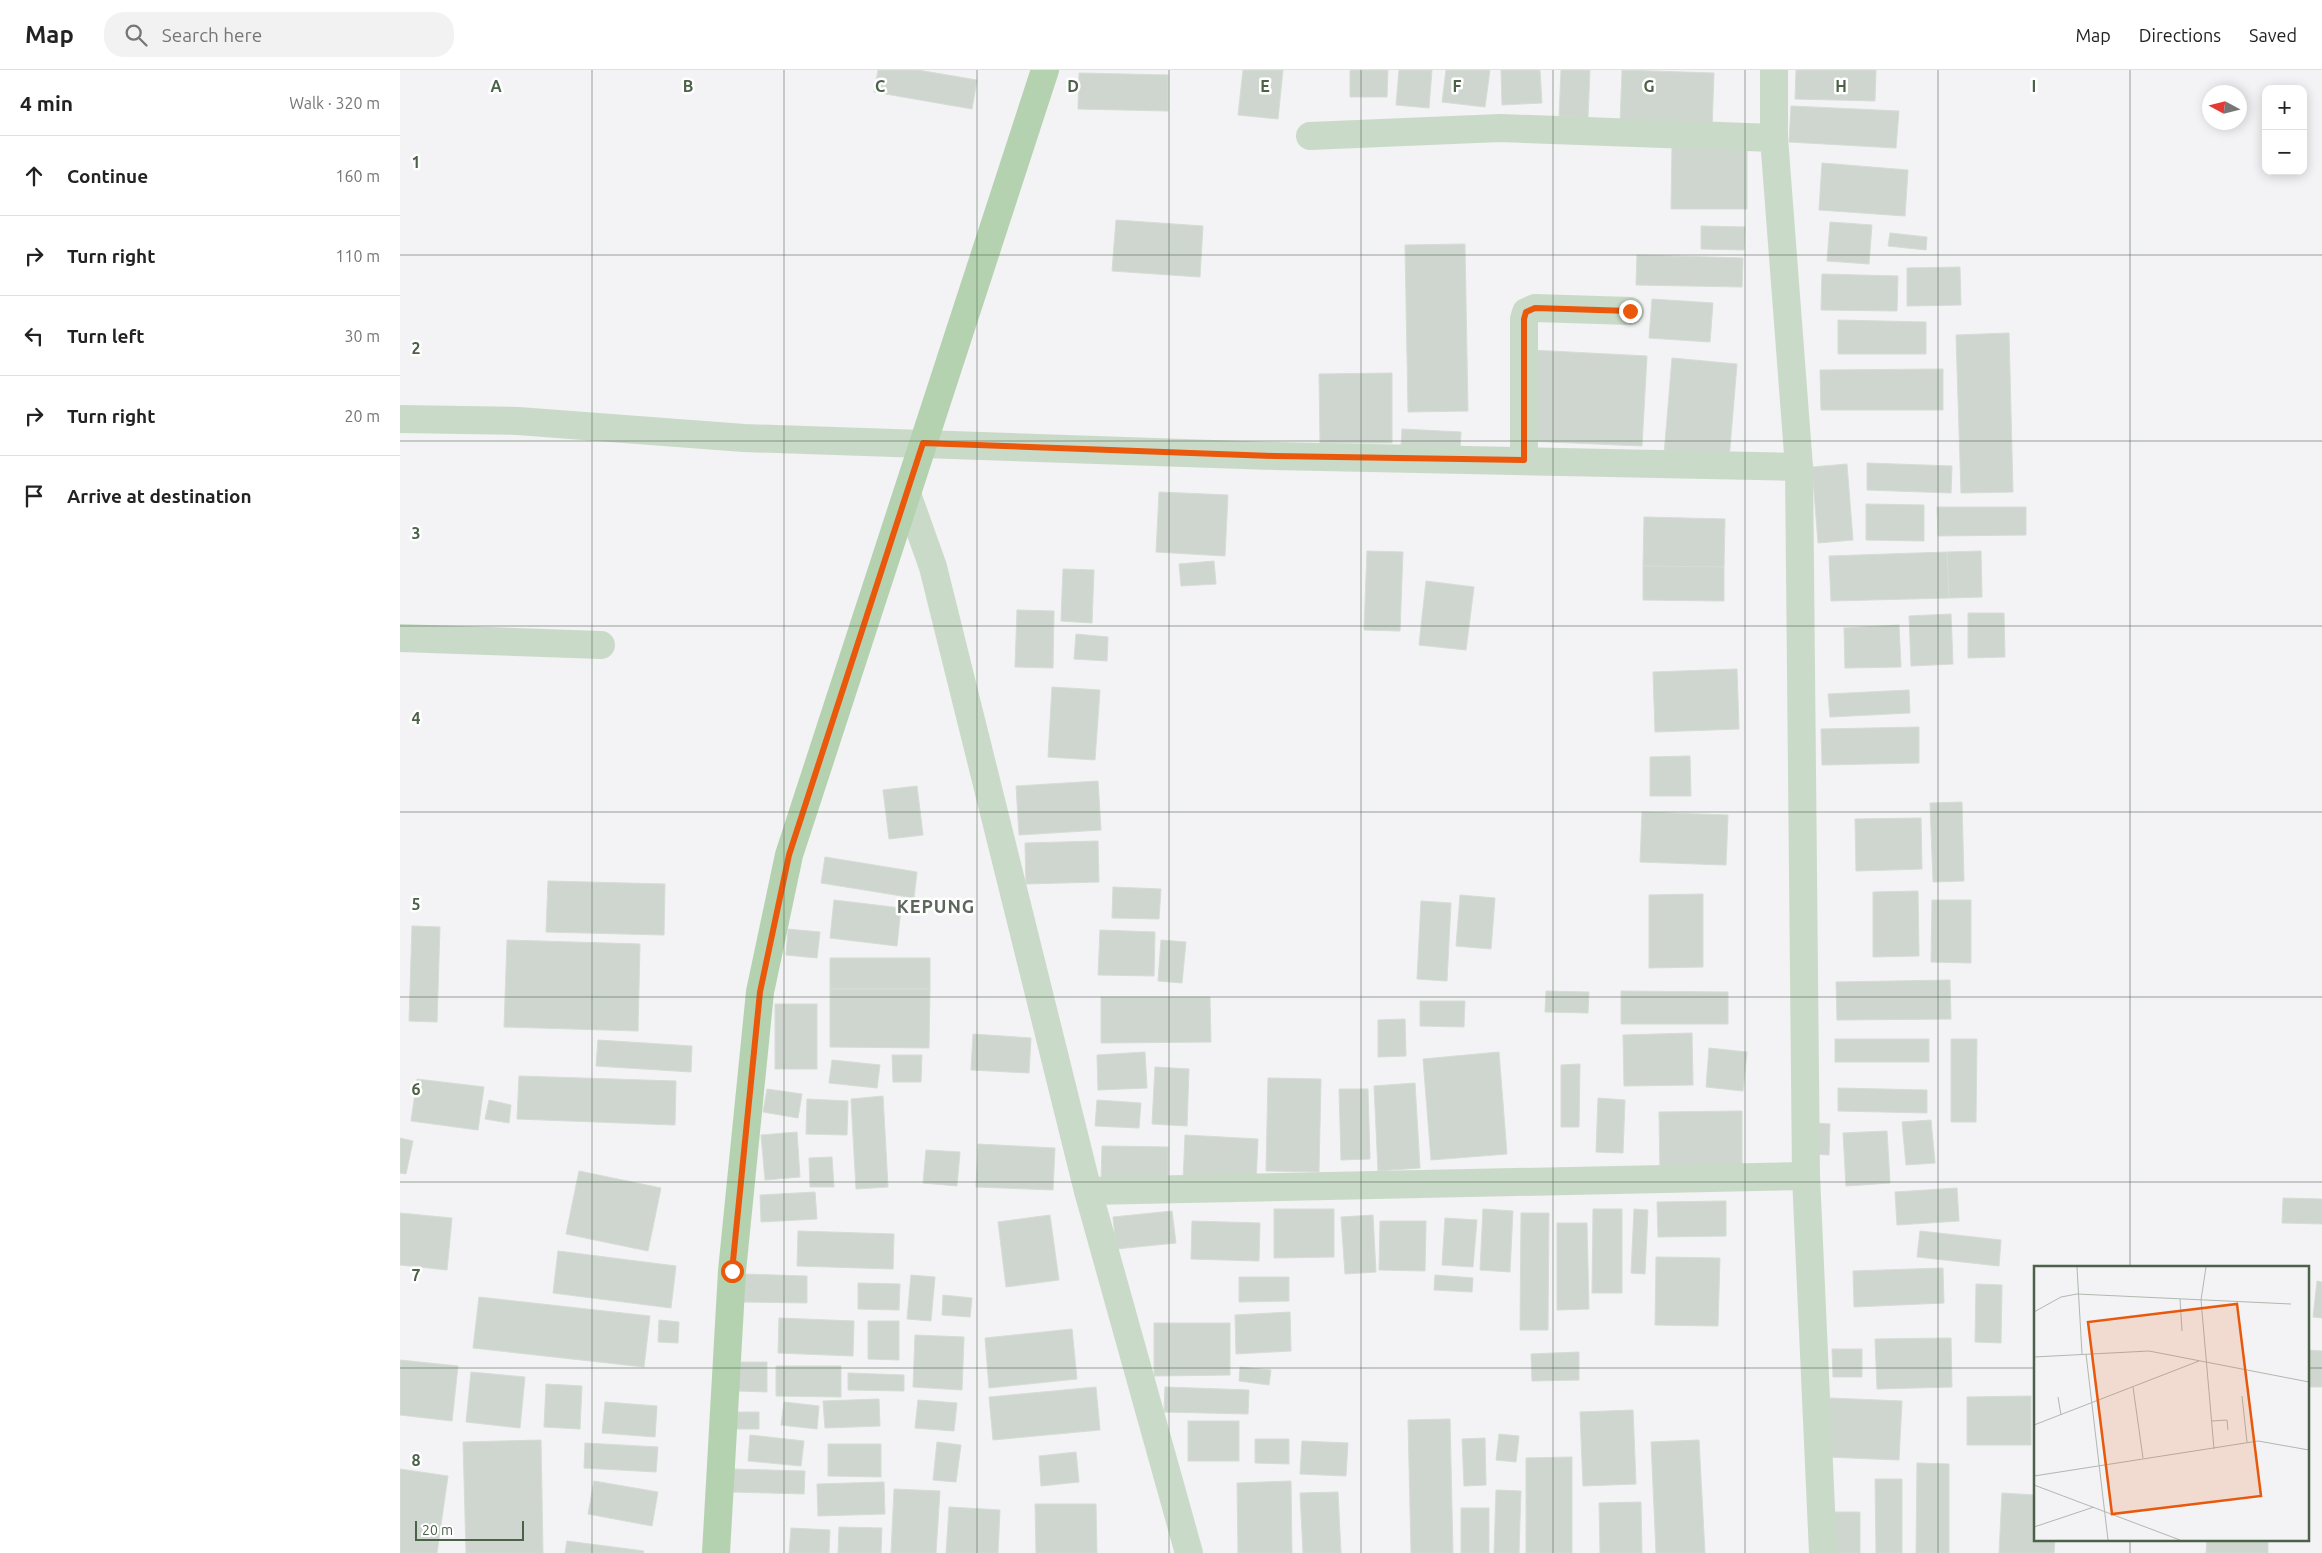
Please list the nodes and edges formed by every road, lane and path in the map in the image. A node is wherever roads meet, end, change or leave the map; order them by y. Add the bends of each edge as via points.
1 (1045, 70) edge
2 (1774, 70) edge
3 (1310, 136) dead end
4 (1774, 138) junction
5 (1630, 311) dead end
6 (400, 419) edge
7 (923, 443) junction
8 (1524, 460) junction
9 (1799, 466) junction
10 (907, 494) junction
11 (400, 638) edge
12 (601, 646) dead end
13 (1806, 1176) junction
14 (1088, 1191) junction
15 (716, 1553) edge
16 (1189, 1553) edge
17 (1824, 1553) edge

1 - 7 main road
2 - 4 street
3 - 4 street via 1500,128
4 - 9 street
5 - 8 street via 1535,308 1526,312
6 - 7 street via 518,421 744,438
7 - 8 street via 1274,456
7 - 10 main road
8 - 9 street
9 - 13 street
10 - 14 street via 933,568
10 - 15 main road via 789,855 760,992 732,1271
11 - 12 street
13 - 14 street
13 - 17 street
14 - 16 street

